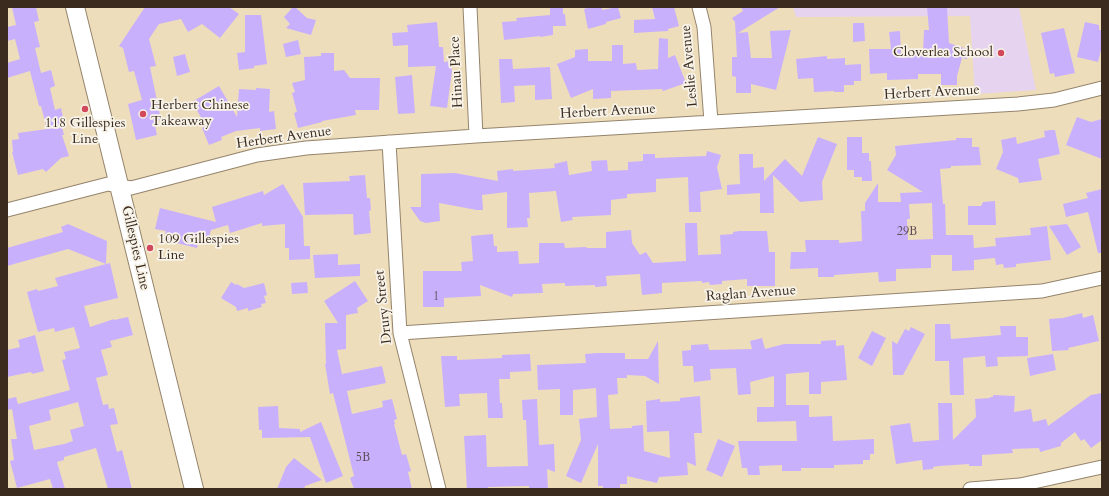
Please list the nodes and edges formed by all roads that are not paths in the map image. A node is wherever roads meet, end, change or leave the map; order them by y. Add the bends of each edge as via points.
1 (75, 7) edge
2 (470, 7) edge
3 (699, 7) edge
4 (1102, 88) edge
5 (711, 122) junction
6 (476, 136) junction
7 (389, 142) junction
8 (119, 186) junction
9 (7, 210) edge
10 (1102, 278) edge
11 (400, 333) junction
12 (1102, 467) edge
13 (194, 489) edge
14 (439, 489) edge
15 (970, 489) edge

1 - 8 street, Gillespies Line
2 - 6 street, Hinau Place
3 - 5 street, Leslie Avenue via 704,27
4 - 5 street, Herbert Avenue via 1039,103
5 - 6 street, Herbert Avenue
6 - 7 street, Herbert Avenue
7 - 8 street, Herbert Avenue via 306,148 257,155 131,188
7 - 11 street, Drury Street
8 - 9 street, Herbert Avenue via 108,184
8 - 13 street, Gillespies Line
10 - 11 street, Raglan Avenue via 1042,291
11 - 14 street, Drury Street
12 - 15 street via 1020,485

